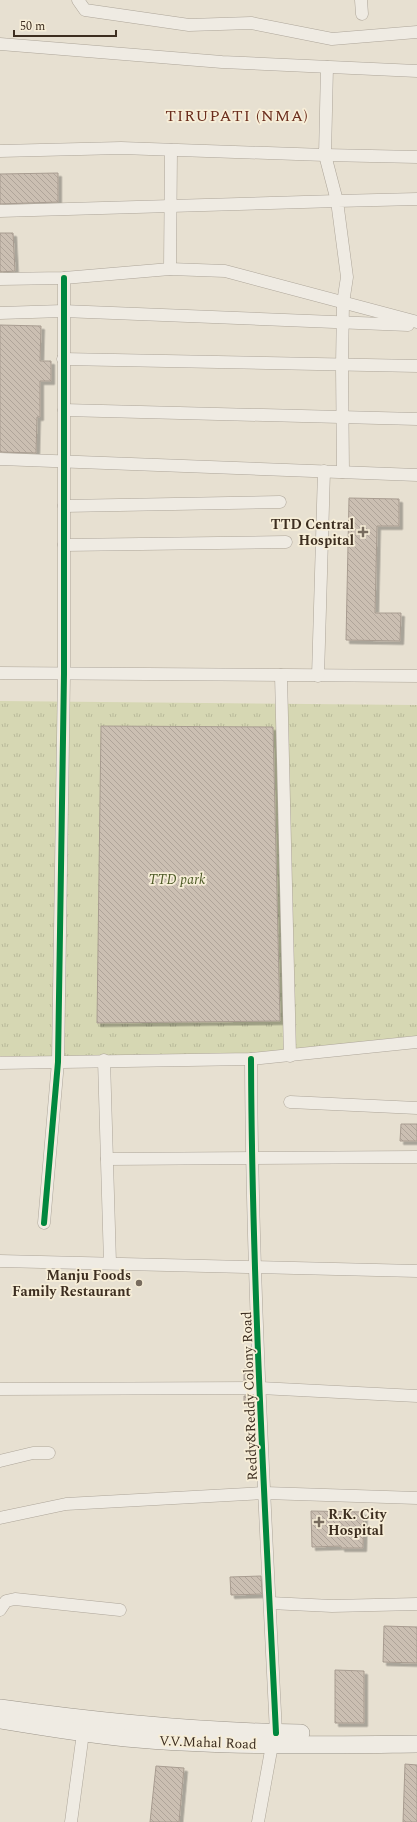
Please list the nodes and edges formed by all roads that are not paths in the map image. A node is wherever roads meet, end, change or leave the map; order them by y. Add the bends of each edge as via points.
1 (78, 0) edge
2 (361, 0) edge
3 (362, 14) dead end
4 (417, 32) edge
5 (0, 44) edge
6 (327, 66) junction
7 (417, 71) edge
8 (171, 150) junction
9 (0, 151) edge
10 (326, 155) junction
11 (417, 157) edge
12 (417, 199) edge
13 (337, 201) junction
14 (171, 205) junction
15 (0, 211) edge
16 (170, 269) junction
17 (64, 278) junction
18 (0, 279) edge
19 (343, 303) junction
20 (63, 311) junction
21 (0, 312) edge
22 (343, 322) junction
23 (417, 324) edge
24 (63, 359) junction
25 (342, 366) junction
26 (417, 366) edge
27 (64, 410) junction
28 (343, 417) junction
29 (417, 419) edge
30 (0, 460) edge
31 (64, 462) junction
32 (324, 471) junction
33 (343, 472) junction
34 (417, 475) edge
35 (280, 502) dead end
36 (64, 506) junction
37 (286, 542) dead end
38 (64, 545) junction
39 (0, 673) edge
40 (64, 674) junction
41 (281, 675) junction
42 (318, 676) junction
43 (417, 676) edge
44 (417, 1042) edge
45 (290, 1056) junction
46 (251, 1059) junction
47 (104, 1060) junction
48 (58, 1062) junction
49 (0, 1063) edge
50 (290, 1102) dead end
51 (417, 1108) edge
52 (417, 1157) edge
53 (252, 1158) junction
54 (107, 1159) junction
55 (44, 1223) dead end
56 (0, 1261) edge
57 (110, 1263) junction
58 (256, 1267) junction
59 (417, 1271) edge
60 (260, 1388) junction
61 (0, 1389) edge
62 (417, 1396) edge
63 (49, 1453) dead end
64 (0, 1461) edge
65 (265, 1493) junction
66 (417, 1498) edge
67 (0, 1518) edge
68 (270, 1603) junction
69 (417, 1604) edge
70 (0, 1610) edge
71 (120, 1610) dead end
72 (0, 1708) edge
73 (0, 1720) edge
74 (83, 1733) junction
75 (417, 1733) edge
76 (274, 1739) junction
77 (417, 1744) edge
78 (71, 1822) edge
79 (258, 1822) edge

1 - 4 street via 85,10 189,25 251,23 332,39
2 - 3 street
5 - 6 street via 222,62
6 - 7 street
6 - 10 street
8 - 9 street via 121,148
8 - 10 street
8 - 14 street
10 - 11 street
10 - 13 street
12 - 13 street
13 - 14 street
13 - 19 street via 347,277
14 - 15 street
14 - 16 street
16 - 17 street
16 - 19 street via 225,271
17 - 18 street
17 - 20 street
19 - 22 street
19 - 23 street
20 - 21 street
20 - 22 street
20 - 24 street
22 - 23 street
22 - 25 street
24 - 25 street
24 - 27 street
25 - 26 street
25 - 28 street
27 - 28 street
27 - 31 street
28 - 29 street
28 - 33 street
30 - 31 street
31 - 32 street
31 - 36 street
32 - 33 street
32 - 42 street
33 - 34 street
35 - 36 street
36 - 38 street
37 - 38 street
38 - 40 street
39 - 40 street
40 - 41 street
40 - 48 street
41 - 42 street
41 - 45 street
42 - 43 street
44 - 45 street
45 - 46 street
46 - 47 street
46 - 53 street, Reddy&Reddy Colony Road
47 - 48 street
47 - 54 street
48 - 49 street
48 - 55 street
50 - 51 street
52 - 53 street
53 - 54 street
53 - 58 street, Reddy&Reddy Colony Road
54 - 57 street
56 - 57 street
57 - 58 street
58 - 59 street
58 - 60 street, Reddy&Reddy Colony Road
60 - 61 street
60 - 62 street
60 - 65 street, Reddy&Reddy Colony Road
63 - 64 street via 33,1453
65 - 66 street
65 - 67 street via 66,1504
65 - 68 street, Reddy&Reddy Colony Road
68 - 69 street via 332,1606
68 - 76 street, Reddy&Reddy Colony Road
70 - 71 street via 6,1601 15,1599
72 - 76 main road, V.V.Mahal Road via 121,1724
73 - 74 main road, V.V.Mahal Road
74 - 76 main road, V.V.Mahal Road via 184,1742
74 - 78 street
75 - 76 main road, V.V.Mahal Road
76 - 77 main road, V.V.Mahal Road
76 - 79 street, Reddy&Reddy Colony Road

